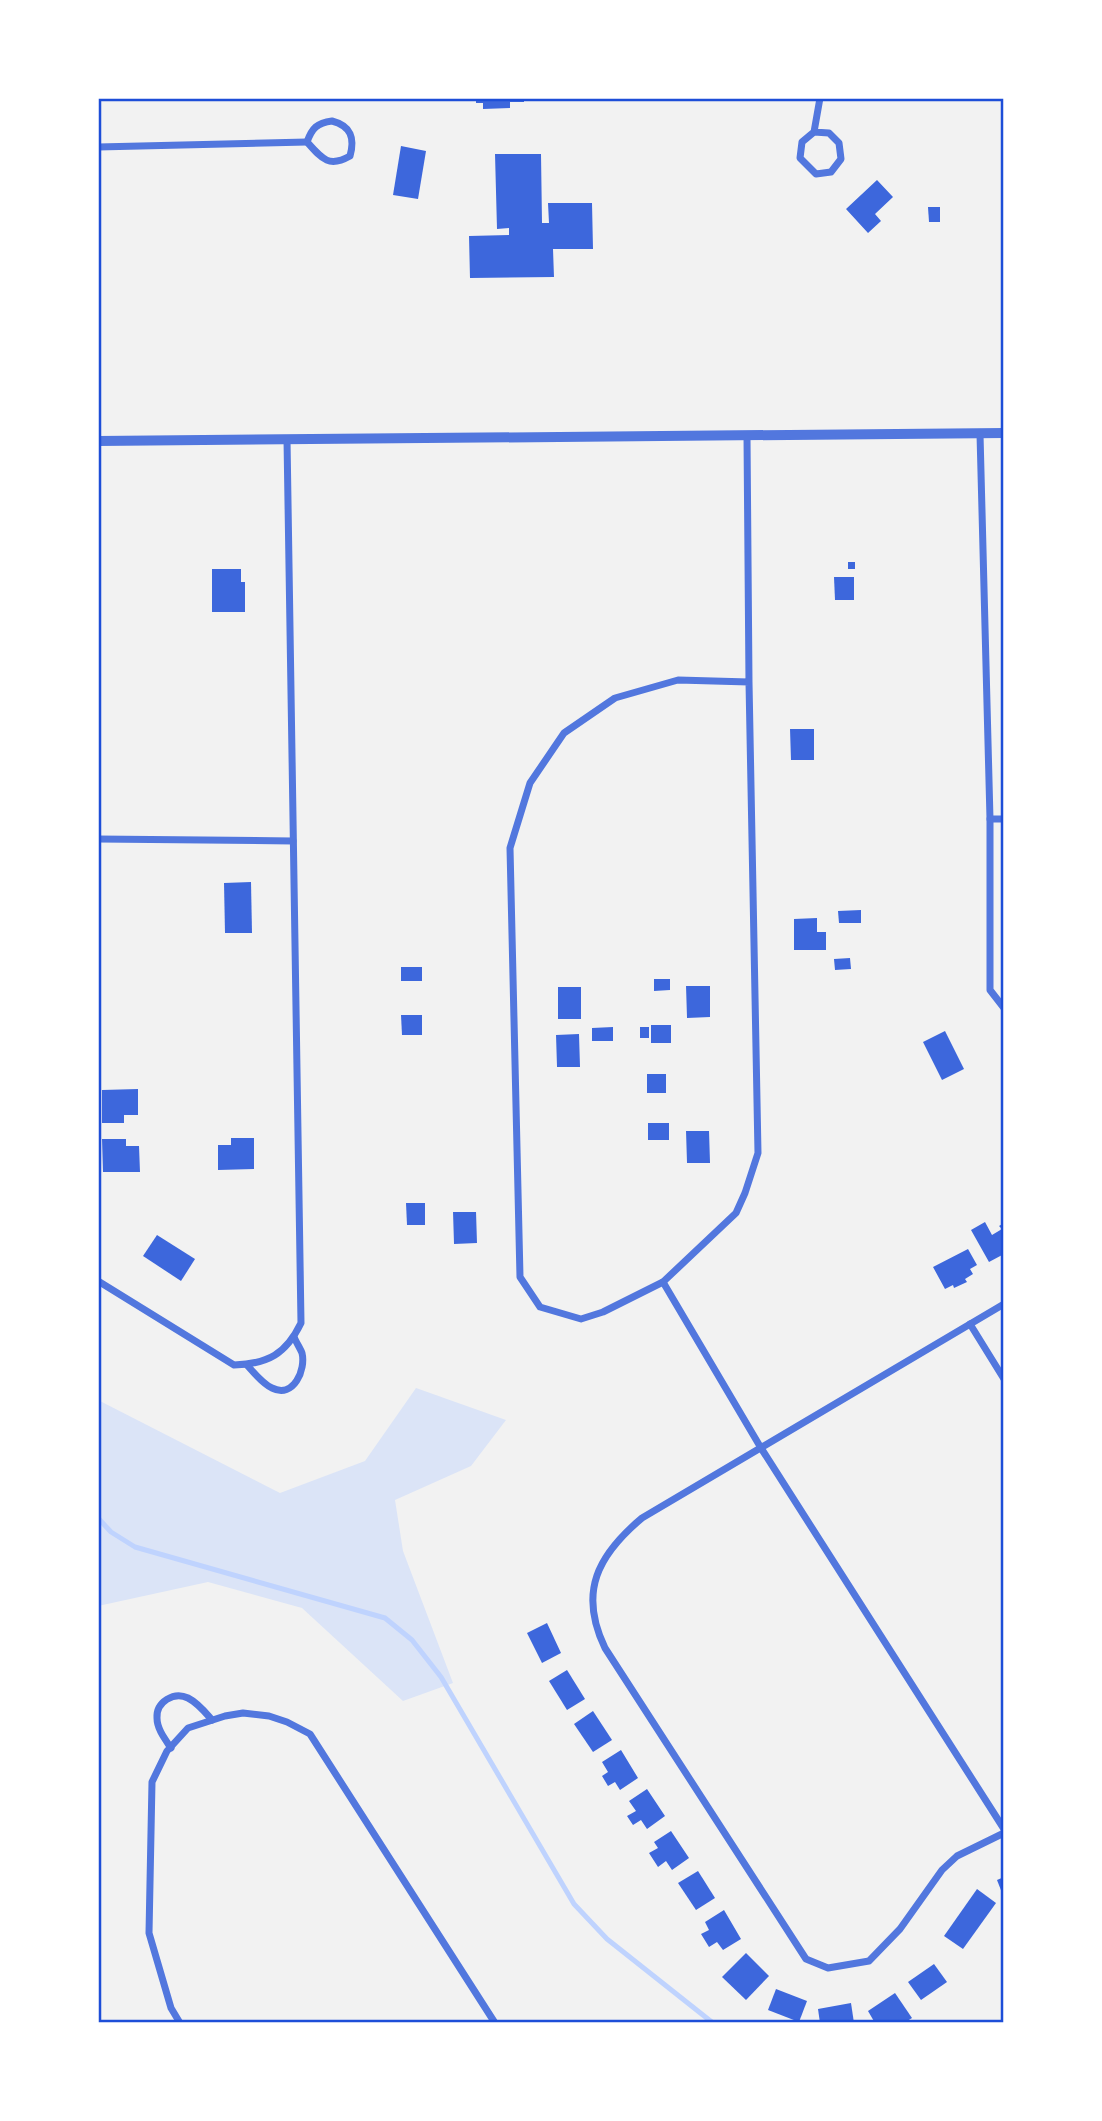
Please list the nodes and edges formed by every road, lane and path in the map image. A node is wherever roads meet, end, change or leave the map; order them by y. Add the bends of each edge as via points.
1 (820, 98) edge
2 (814, 132) junction
3 (307, 142) junction
4 (98, 147) edge
5 (980, 433) junction
6 (1004, 433) edge
7 (747, 436) junction
8 (288, 439) junction
9 (98, 441) edge
10 (749, 682) junction
11 (990, 819) junction
12 (1004, 819) edge
13 (98, 839) edge
14 (293, 841) junction
15 (1004, 1008) edge
16 (98, 1281) edge
17 (663, 1282) junction
18 (1004, 1304) edge
19 (970, 1324) junction
20 (294, 1337) junction
21 (247, 1365) junction
22 (1004, 1380) edge
23 (761, 1448) junction
24 (212, 1720) junction
25 (171, 1748) junction
26 (1004, 1831) edge
27 (180, 2023) edge
28 (495, 2023) edge

1 - 2 street
2 - 2 street via 802,142 800,158 816,174 831,172 841,159 839,143 829,134
3 - 3 street via 329,162 350,156 354,143 343,124 332,121 320,123
3 - 4 street
5 - 6 street
5 - 7 street
5 - 11 street
7 - 8 street
7 - 10 street
8 - 9 street
8 - 14 street
10 - 17 street via 758,1153 736,1213
10 - 17 street via 678,680 615,698 564,733 530,783 510,848 520,1277 540,1307 581,1318
11 - 12 street
11 - 15 street via 990,990
13 - 14 street
14 - 20 street via 301,1324
16 - 21 street via 234,1365
17 - 23 street
18 - 19 street
19 - 22 street
19 - 23 street
20 - 21 street via 275,1357
20 - 21 street via 302,1353 297,1383 274,1389
23 - 26 street
23 - 26 street via 642,1518 621,1536 594,1577 595,1626 605,1648 806,1959 828,1968 869,1961 900,1929 942,1870 957,1856
24 - 25 street via 188,1728
24 - 25 street via 186,1697 165,1700 157,1718
24 - 28 street via 243,1713 269,1716 310,1734
25 - 27 street via 152,1782 149,1933 171,2008

